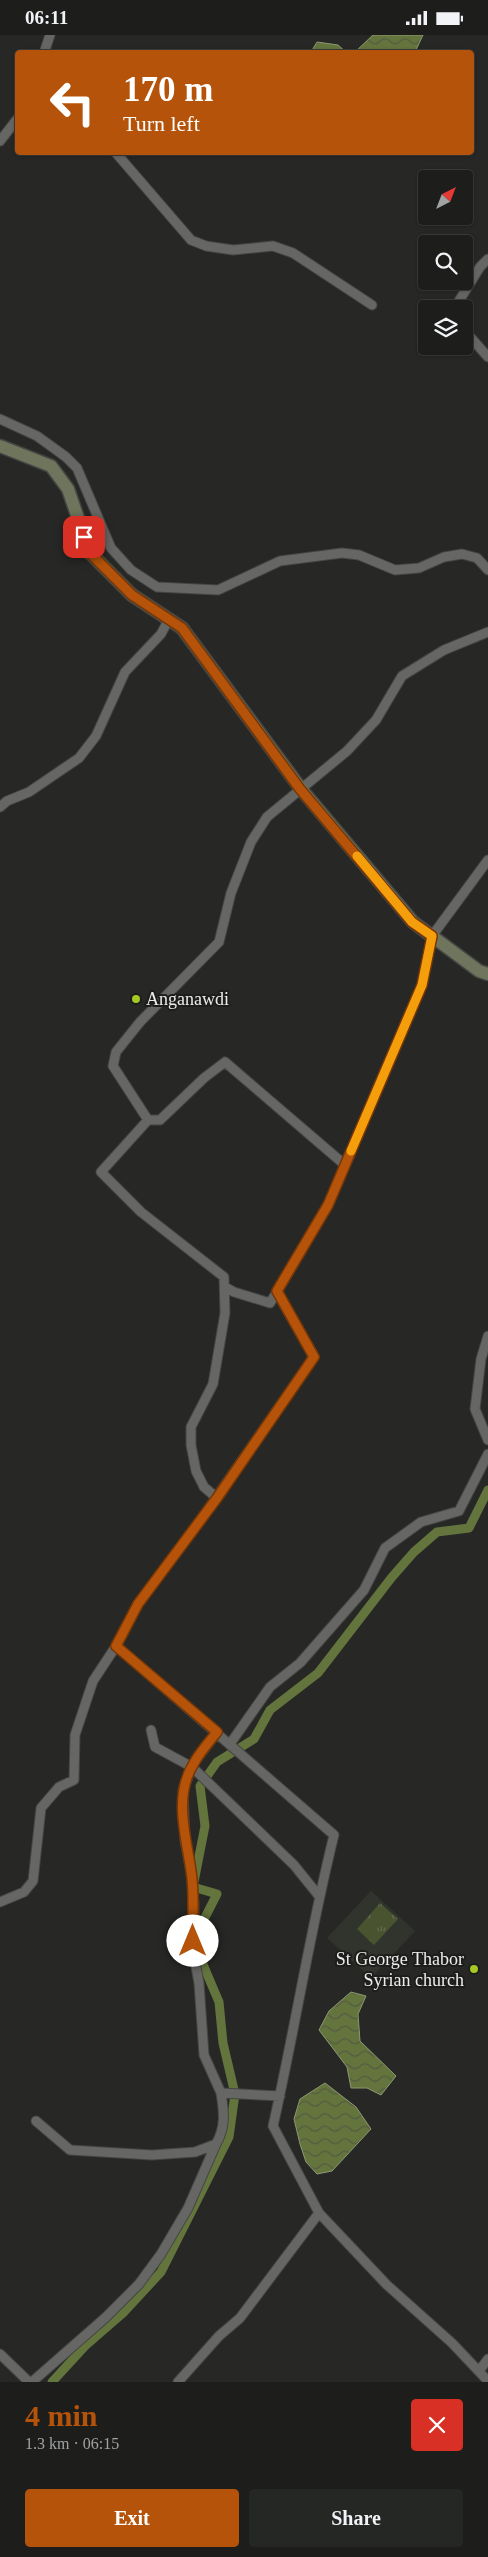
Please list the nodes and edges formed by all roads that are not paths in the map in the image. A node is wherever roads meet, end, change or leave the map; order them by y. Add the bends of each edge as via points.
1 (50, 35) edge
2 (45, 50) edge
3 (15, 122) edge
4 (0, 141) edge
5 (118, 155) edge
6 (488, 259) edge
7 (460, 300) edge
8 (372, 305) dead end
9 (473, 341) edge
10 (488, 357) edge
11 (0, 419) edge
12 (0, 446) edge
13 (488, 571) edge
14 (169, 619) junction
15 (488, 632) edge
16 (300, 789) junction
17 (0, 807) edge
18 (488, 860) edge
19 (432, 936) junction
20 (488, 975) edge
21 (148, 1120) junction
22 (345, 1165) junction
23 (225, 1287) junction
24 (277, 1291) junction
25 (488, 1336) edge
26 (488, 1440) edge
27 (488, 1454) edge
28 (217, 1498) junction
29 (118, 1643) junction
30 (151, 1730) dead end
31 (217, 1732) junction
32 (230, 1743) junction
33 (192, 1766) junction
34 (319, 1897) junction
35 (0, 1902) edge
36 (221, 2093) junction
37 (280, 2096) junction
38 (36, 2121) dead end
39 (216, 2144) junction
40 (319, 2213) junction
41 (0, 2354) edge
42 (488, 2359) edge
43 (479, 2371) junction
44 (488, 2381) edge
45 (30, 2382) edge
46 (178, 2382) edge

1 - 2 street
3 - 4 street
5 - 8 street via 191,240 233,250 274,246 293,253
6 - 7 street
9 - 10 street
11 - 13 street via 37,437 66,457 77,469 111,548 131,570 157,587 218,590 280,561 342,553 359,555 396,570 419,568 444,557 462,555 477,558
12 - 14 main road via 51,466 68,489 90,553 132,595
14 - 16 main road via 182,628
14 - 17 street via 161,634 124,672 96,736 79,758 29,792
15 - 16 street via 444,650 402,676 376,720 347,751
16 - 19 main road via 412,922
16 - 21 street via 267,817 251,842 231,893 220,942 116,1052 113,1066
18 - 19 street
19 - 20 main road
19 - 22 street via 422,985
21 - 22 street via 160,1120 225,1062
21 - 23 street via 101,1173 141,1212 224,1277
22 - 24 street via 328,1205
23 - 24 street via 270,1303
23 - 28 street via 225,1313 213,1384 191,1427 190,1445 204,1487
24 - 28 street via 314,1357
25 - 26 street via 481,1359 475,1409
27 - 32 street via 459,1511 421,1521 385,1548 364,1590 300,1663 270,1687
28 - 29 street via 138,1604
29 - 31 street via 116,1646
29 - 35 street via 93,1681 78,1726 74,1780 60,1787 41,1808 33,1881 24,1892
30 - 33 street via 155,1747
31 - 32 street
31 - 33 street
32 - 34 street via 334,1835
33 - 34 street via 294,1865
33 - 36 street via 183,1790 185,1841 194,1903 194,1957 204,2055
34 - 37 street
36 - 37 street
36 - 39 street via 224,2122
37 - 40 street via 273,2126
38 - 39 street via 70,2150 152,2155 195,2152
39 - 45 street via 188,2208 139,2284 105,2318
40 - 43 street via 387,2285
40 - 46 street via 240,2318 219,2336
41 - 45 street
42 - 43 street
43 - 44 street

